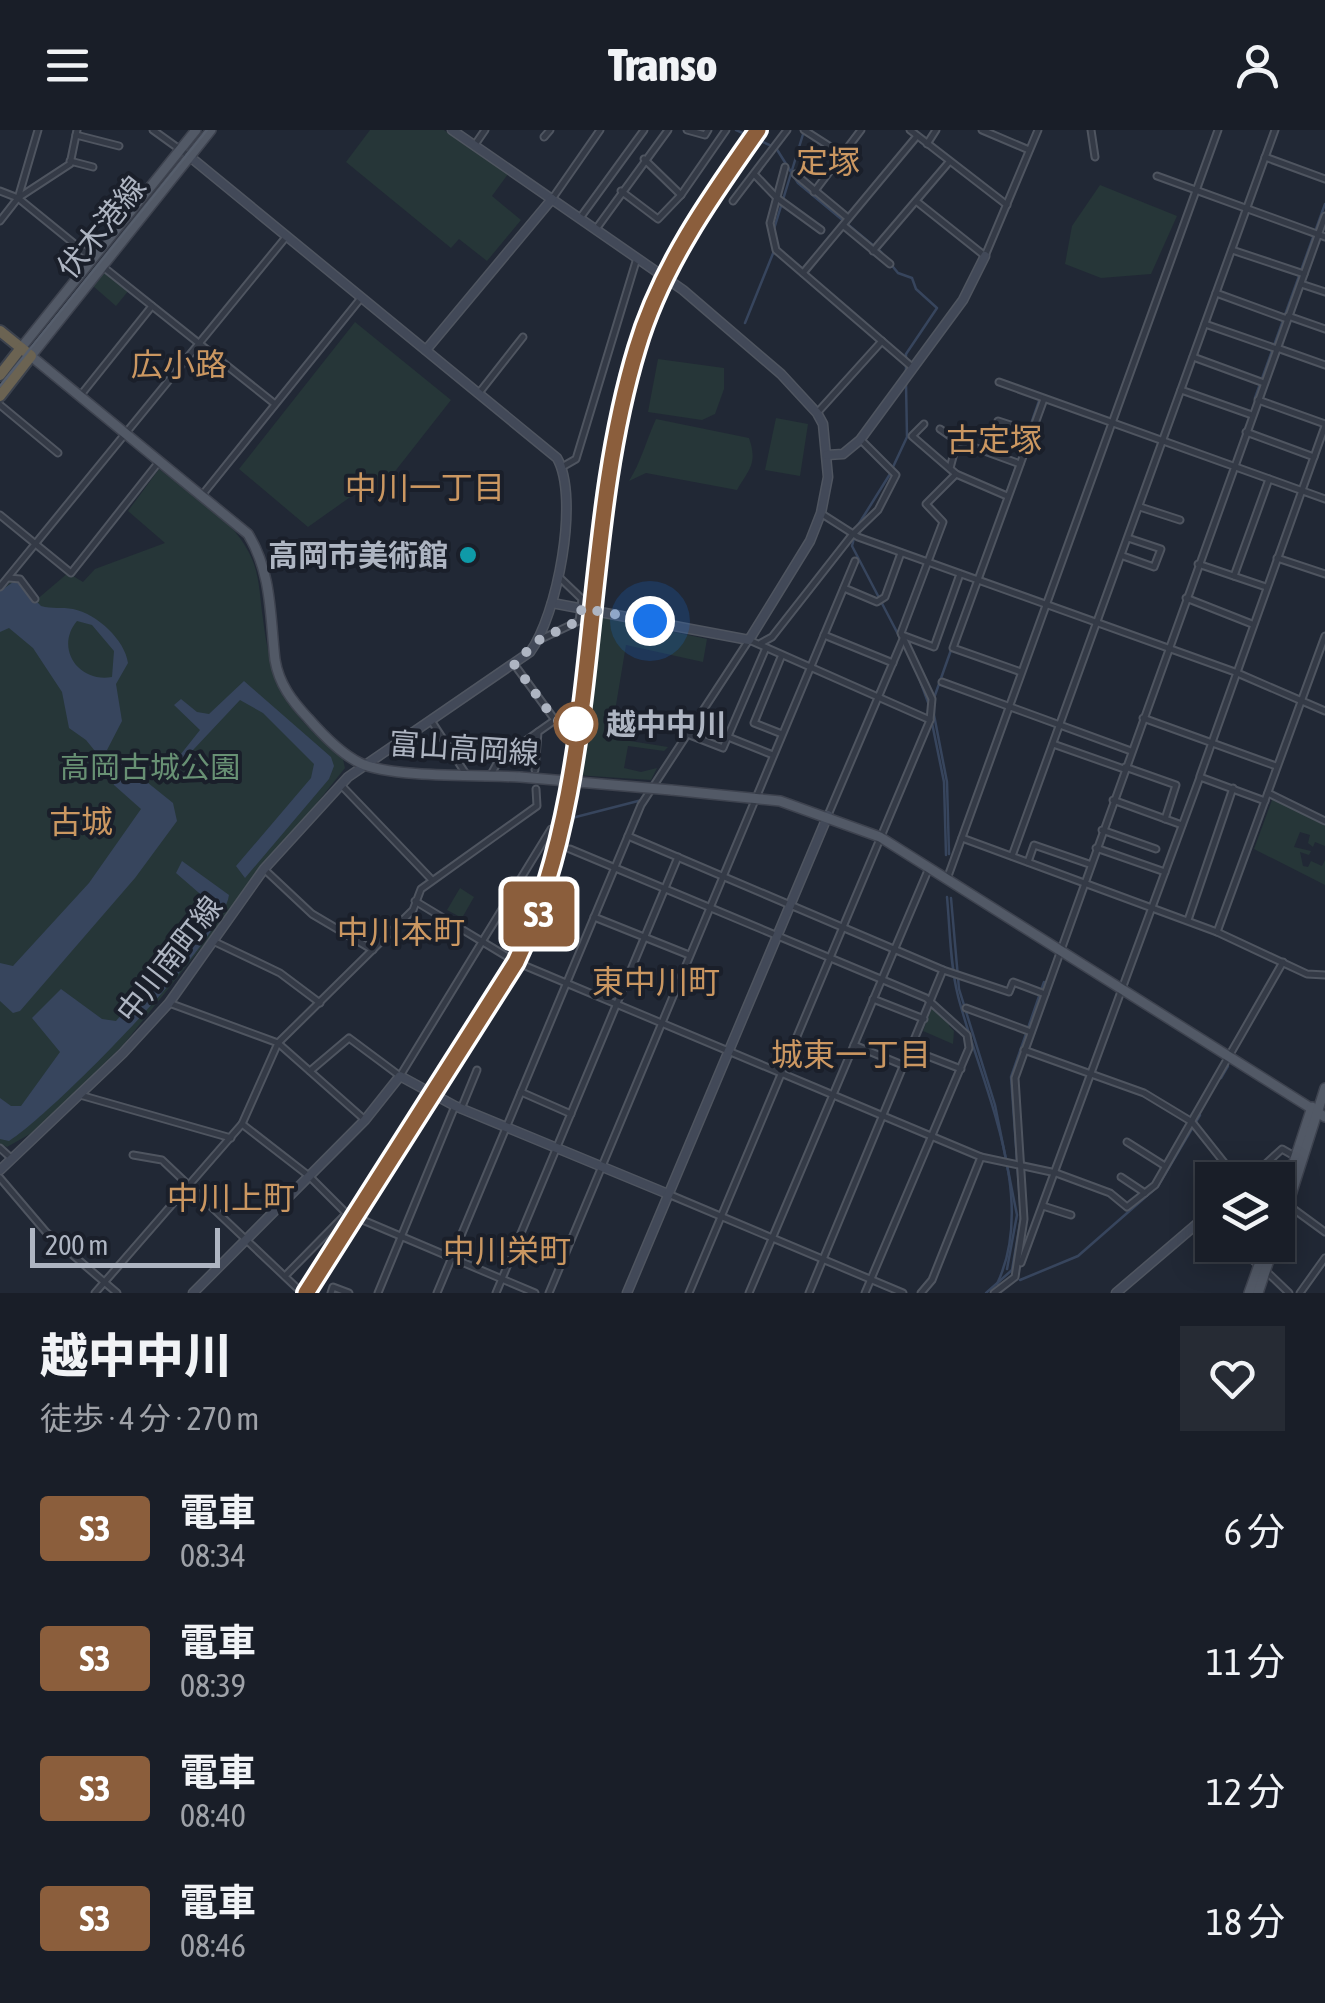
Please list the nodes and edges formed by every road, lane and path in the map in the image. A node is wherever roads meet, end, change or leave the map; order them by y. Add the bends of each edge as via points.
1 (38, 130) edge
2 (153, 130) edge
3 (196, 130) edge
4 (211, 130) edge
5 (452, 130) edge
6 (485, 130) edge
7 (550, 130) edge
8 (600, 130) edge
9 (644, 130) edge
10 (668, 130) edge
11 (688, 130) edge
12 (708, 130) edge
13 (726, 130) edge
14 (787, 130) edge
15 (860, 130) edge
16 (910, 130) edge
17 (936, 130) edge
18 (982, 130) edge
19 (1038, 130) edge
20 (1091, 130) edge
21 (1218, 130) edge
22 (1275, 130) edge
23 (805, 132) edge
24 (76, 133) edge
25 (917, 136) junction
26 (544, 137) dead end
27 (927, 144) junction
28 (119, 146) dead end
29 (474, 146) junction
30 (1029, 150) junction
31 (840, 153) junction
32 (184, 154) junction
33 (1095, 157) dead end
34 (1265, 157) junction
35 (644, 158) junction
36 (70, 161) junction
37 (950, 161) junction
38 (785, 166) dead end
39 (93, 167) dead end
40 (795, 174) dead end
41 (755, 175) junction
42 (1157, 176) dead end
43 (1325, 180) edge
44 (1195, 190) junction
45 (0, 191) edge
46 (622, 191) junction
47 (814, 192) junction
48 (682, 195) junction
49 (778, 197) junction
50 (18, 198) junction
51 (552, 199) junction
52 (733, 201) dead end
53 (916, 201) junction
54 (1007, 206) junction
55 (1246, 209) junction
56 (1325, 216) edge
57 (580, 218) junction
58 (848, 218) junction
59 (0, 221) edge
60 (844, 226) junction
61 (596, 228) junction
62 (822, 230) dead end
63 (1318, 234) edge
64 (288, 235) junction
65 (1232, 250) junction
66 (874, 251) junction
67 (985, 256) junction
68 (637, 258) junction
69 (97, 262) junction
70 (890, 264) dead end
71 (802, 273) junction
72 (1302, 273) junction
73 (1301, 284) junction
74 (1325, 292) edge
75 (1216, 293) junction
76 (361, 298) junction
77 (152, 306) junction
78 (1286, 317) junction
79 (1205, 324) junction
80 (1325, 329) edge
81 (0, 331) edge
82 (523, 337) dead end
83 (882, 341) junction
84 (199, 344) junction
85 (1275, 348) junction
86 (426, 350) junction
87 (26, 352) junction
88 (1193, 357) junction
89 (1325, 365) edge
90 (912, 367) junction
91 (0, 376) edge
92 (999, 382) dead end
93 (1262, 382) junction
94 (1182, 390) junction
95 (479, 393) junction
96 (0, 396) edge
97 (80, 396) junction
98 (1044, 399) junction
99 (1258, 400) junction
100 (275, 404) junction
101 (0, 406) edge
102 (818, 412) junction
103 (1252, 415) junction
104 (998, 421) dead end
105 (924, 424) dead end
106 (1112, 424) junction
107 (1325, 425) edge
108 (940, 429) dead end
109 (1032, 432) junction
110 (1246, 432) junction
111 (126, 434) junction
112 (860, 440) junction
113 (1163, 440) junction
114 (957, 442) junction
115 (1322, 442) edge
116 (58, 453) dead end
117 (827, 455) junction
118 (1314, 457) junction
119 (160, 461) junction
120 (1020, 464) junction
121 (562, 467) junction
122 (1234, 467) junction
123 (950, 468) junction
124 (956, 474) junction
125 (1270, 480) junction
126 (1301, 491) junction
127 (203, 494) junction
128 (1008, 496) junction
129 (1325, 500) edge
130 (1140, 506) junction
131 (821, 513) junction
132 (0, 516) edge
133 (1180, 520) dead end
134 (855, 534) junction
135 (1128, 538) junction
136 (36, 545) junction
137 (902, 553) junction
138 (1122, 556) junction
139 (1277, 558) junction
140 (854, 562) dead end
141 (927, 562) junction
142 (1198, 564) junction
143 (960, 574) junction
144 (1325, 574) edge
145 (556, 576) junction
146 (1234, 576) junction
147 (8, 578) junction
148 (977, 581) junction
149 (0, 587) edge
150 (844, 588) junction
151 (1266, 588) junction
152 (1186, 598) junction
153 (35, 599) dead end
154 (552, 603) junction
155 (1045, 605) junction
156 (582, 608) junction
157 (1097, 624) junction
158 (1252, 624) junction
159 (824, 635) junction
160 (1325, 636) edge
161 (903, 637) junction
162 (539, 640) junction
163 (749, 640) junction
164 (763, 646) junction
165 (1168, 649) junction
166 (781, 657) junction
167 (514, 664) junction
168 (893, 664) junction
169 (809, 669) junction
170 (1020, 672) junction
171 (1235, 672) junction
172 (942, 682) dead end
173 (878, 698) junction
174 (1302, 698) junction
175 (1008, 708) junction
176 (1325, 711) edge
177 (1143, 718) junction
178 (930, 720) junction
179 (432, 722) junction
180 (1060, 725) junction
181 (538, 732) junction
182 (687, 734) junction
183 (782, 734) junction
184 (728, 736) junction
185 (1210, 742) junction
186 (1053, 744) junction
187 (1131, 751) junction
188 (773, 755) junction
189 (362, 764) junction
190 (1278, 767) junction
191 (1125, 768) junction
192 (535, 770) dead end
193 (467, 774) junction
194 (490, 776) junction
195 (1200, 777) junction
196 (341, 785) junction
197 (1233, 788) junction
198 (536, 790) dead end
199 (756, 797) junction
200 (1266, 797) junction
201 (1113, 800) junction
202 (828, 815) junction
203 (1165, 819) junction
204 (1325, 821) edge
205 (1182, 825) junction
206 (550, 829) dead end
207 (1102, 830) junction
208 (628, 836) junction
209 (880, 837) junction
210 (962, 838) junction
211 (1096, 848) junction
212 (570, 849) dead end
213 (1156, 849) dead end
214 (1012, 856) junction
215 (678, 858) junction
216 (1028, 862) junction
217 (1090, 865) junction
218 (929, 868) junction
219 (264, 869) junction
220 (614, 870) junction
221 (1165, 872) junction
222 (723, 877) junction
223 (432, 880) junction
224 (947, 880) junction
225 (1083, 883) junction
226 (664, 889) junction
227 (415, 901) junction
228 (790, 904) junction
229 (710, 908) junction
230 (1152, 908) junction
231 (502, 910) junction
232 (594, 917) junction
233 (1188, 920) junction
234 (528, 926) dead end
235 (842, 927) junction
236 (1218, 932) junction
237 (776, 936) junction
238 (644, 938) junction
239 (482, 941) junction
240 (215, 942) junction
241 (895, 949) junction
242 (373, 950) junction
243 (1059, 950) junction
244 (689, 955) junction
245 (830, 958) junction
246 (1283, 962) junction
247 (942, 970) junction
248 (1325, 975) edge
249 (882, 979) junction
250 (566, 983) junction
251 (1122, 990) junction
252 (1043, 993) junction
253 (874, 999) junction
254 (931, 1002) junction
255 (169, 1003) junction
256 (320, 1003) junction
257 (617, 1004) junction
258 (966, 1008) dead end
259 (924, 1019) junction
260 (662, 1023) junction
261 (1031, 1032) junction
262 (278, 1043) junction
263 (854, 1045) junction
264 (728, 1050) junction
265 (912, 1050) junction
266 (1024, 1050) junction
267 (1229, 1056) junction
268 (905, 1066) junction
269 (477, 1070) dead end
270 (961, 1070) junction
271 (310, 1071) junction
272 (780, 1074) junction
273 (1091, 1074) junction
274 (400, 1076) junction
275 (1324, 1091) edge
276 (521, 1092) junction
277 (80, 1095) junction
278 (833, 1095) junction
279 (458, 1108) junction
280 (1318, 1113) edge
281 (571, 1114) junction
282 (883, 1116) junction
283 (365, 1120) junction
284 (242, 1124) junction
285 (1194, 1124) junction
286 (506, 1128) junction
287 (932, 1136) junction
288 (231, 1138) junction
289 (1127, 1142) dead end
290 (556, 1147) junction
291 (0, 1148) edge
292 (132, 1155) dead end
293 (981, 1157) junction
294 (11, 1158) junction
295 (1296, 1158) junction
296 (1224, 1162) edge
297 (1268, 1162) edge
298 (1295, 1162) edge
299 (1013, 1164) junction
300 (602, 1166) junction
301 (1165, 1166) junction
302 (0, 1170) edge
303 (1056, 1173) junction
304 (1295, 1175) edge
305 (310, 1176) junction
306 (1121, 1177) dead end
307 (0, 1178) edge
308 (189, 1184) junction
309 (1145, 1193) junction
310 (668, 1194) junction
311 (1043, 1206) junction
312 (346, 1213) junction
313 (1295, 1215) edge
314 (721, 1216) junction
315 (1071, 1216) dead end
316 (1195, 1229) edge
317 (1325, 1232) edge
318 (401, 1236) junction
319 (772, 1238) junction
320 (248, 1240) junction
321 (452, 1258) junction
322 (1325, 1258) edge
323 (824, 1260) junction
324 (1256, 1262) edge
325 (1263, 1262) edge
326 (1265, 1262) edge
327 (1262, 1268) junction
328 (1017, 1270) junction
329 (285, 1276) junction
330 (502, 1279) junction
331 (871, 1280) junction
332 (105, 1282) junction
333 (297, 1288) dead end
334 (199, 1291) edge
335 (95, 1293) edge
336 (117, 1293) edge
337 (331, 1293) edge
338 (349, 1293) edge
339 (378, 1293) edge
340 (437, 1293) edge
341 (496, 1293) edge
342 (535, 1293) edge
343 (548, 1293) edge
344 (627, 1293) edge
345 (689, 1293) edge
346 (749, 1293) edge
347 (810, 1293) edge
348 (866, 1293) edge
349 (903, 1293) edge
350 (921, 1293) edge
351 (994, 1293) edge
352 (1116, 1293) edge
353 (1249, 1293) edge
354 (1258, 1293) edge
355 (1289, 1293) edge
356 (1300, 1293) edge

1 - 50 street
2 - 32 street
3 - 32 main road, 伏木港線
4 - 32 main road, 伏木港線
5 - 29 street
6 - 29 street
7 - 26 street
8 - 51 street
9 - 57 street
10 - 35 street
11 - 12 street
13 - 48 street
14 - 41 street
15 - 31 street
16 - 25 street
17 - 27 street
18 - 30 street
19 - 30 street
20 - 33 street
21 - 44 street
22 - 34 street
23 - 31 street
24 - 28 street
24 - 36 street
25 - 27 street
25 - 58 street
27 - 37 street
29 - 51 street
30 - 54 street
31 - 47 street
32 - 64 street
32 - 69 main road, 伏木港線
34 - 43 street
34 - 55 street
35 - 46 street
35 - 48 street
36 - 39 street
36 - 50 street
37 - 53 street
37 - 54 street
38 - 49 street
40 - 47 street
41 - 49 street
41 - 52 street
42 - 44 street
44 - 55 street
44 - 106 street
45 - 50 street
46 - 48 street via 658,219
46 - 61 street
47 - 58 street
49 - 62 street
49 - 71 street via 770,234 776,250
50 - 59 street
50 - 69 street
51 - 57 street
51 - 86 street
53 - 66 street
53 - 67 street
54 - 67 street
55 - 63 street
55 - 65 street
56 - 63 street
57 - 61 street
58 - 60 street
60 - 66 street
60 - 71 street
61 - 68 street
63 - 72 street
64 - 76 street
64 - 84 street
65 - 72 street
65 - 75 street
66 - 70 street
67 - 90 street via 963,300
68 - 102 street via 744,341
68 - 121 street via 576,459
69 - 77 street
69 - 87 main road, 伏木港線
71 - 83 street
72 - 73 street
73 - 74 street
73 - 78 street
75 - 78 street
75 - 79 street
76 - 86 street
76 - 100 street
77 - 84 street
77 - 97 street
78 - 80 street
78 - 85 street
79 - 85 street
79 - 88 street
81 - 87 highway
82 - 95 street
83 - 90 street
83 - 102 street
84 - 100 street
84 - 111 street
85 - 89 street
85 - 93 street
86 - 95 street
87 - 91 highway
87 - 96 highway
87 - 97 main road, 富山高岡線
88 - 93 street
88 - 94 street
90 - 112 street
92 - 98 street
93 - 99 street
94 - 103 street
94 - 113 street
95 - 121 street
97 - 111 main road, 富山高岡線
98 - 106 street
98 - 109 street
99 - 103 street
99 - 107 street
100 - 127 street
101 - 116 street
102 - 117 street
103 - 110 street
104 - 109 street
105 - 123 street via 912,436
106 - 113 street
106 - 155 street
107 - 115 street
108 - 114 street
109 - 120 street
110 - 118 street
110 - 122 street
111 - 119 main road, 富山高岡線
111 - 136 street
112 - 117 street via 843,454
112 - 134 street via 896,475 878,510
113 - 122 street
113 - 130 street
114 - 120 street
114 - 123 street
115 - 118 street
117 - 131 street
118 - 126 street
119 - 127 main road, 富山高岡線
119 - 136 street via 71,573
120 - 128 street
121 - 145 street via 568,506
122 - 125 street
122 - 142 street
123 - 124 street
124 - 128 street
124 - 141 street via 926,504 943,522
125 - 126 street
125 - 146 street
126 - 129 street
126 - 139 street
127 - 189 main road, 富山高岡線 via 260,553 284,689 321,732
128 - 148 street
130 - 133 street
130 - 135 street
131 - 134 street
131 - 163 street
132 - 136 street
134 - 137 street
134 - 164 street
135 - 138 street
135 - 138 street via 1160,550 1154,568
136 - 147 street
137 - 141 street
137 - 150 street via 878,602
138 - 157 street
139 - 144 street
139 - 151 street
140 - 150 street
141 - 143 street
141 - 161 street
142 - 146 street
142 - 152 street
143 - 148 street
143 - 161 street via 934,648
145 - 154 street
145 - 156 street via 566,578
146 - 151 street
147 - 149 street
147 - 153 street via 20,580
148 - 155 street
148 - 170 street via 953,648
150 - 159 street
151 - 158 street
152 - 158 street
152 - 165 street
154 - 156 street
154 - 162 street
155 - 157 street
155 - 170 street
156 - 162 street via 578,621
156 - 163 street
157 - 165 street
157 - 180 street
158 - 171 street
159 - 168 street
159 - 169 street
160 - 174 street
161 - 168 street
161 - 178 street via 932,700
162 - 167 street, 中川南町線
163 - 164 street
163 - 182 street
164 - 166 street
164 - 184 street
165 - 171 street
165 - 177 street
166 - 169 street
166 - 183 street via 754,722
167 - 179 street, 中川南町線
167 - 181 street via 555,720
168 - 173 street
169 - 173 street
169 - 183 street
170 - 175 street
171 - 174 street
171 - 185 street
172 - 175 street
173 - 178 street
173 - 202 street
174 - 176 street
174 - 190 street
175 - 180 street
175 - 210 street
177 - 185 street
177 - 187 street
178 - 209 street
179 - 189 street, 中川南町線
179 - 193 street
180 - 186 street
180 - 187 street
181 - 192 street
181 - 194 street via 498,760
182 - 184 street via 723,748
182 - 208 street
183 - 188 street
184 - 188 street
185 - 190 street
185 - 195 street
186 - 191 street
186 - 214 street
187 - 191 street
188 - 199 street
189 - 193 main road, 富山高岡線
189 - 196 street, 中川南町線
190 - 200 street
191 - 201 street
191 - 203 street via 1176,785
193 - 194 main road, 富山高岡線
194 - 199 main road, 富山高岡線, bridge
195 - 197 street
195 - 205 street
196 - 219 street, 中川南町線
196 - 223 street
197 - 200 street
197 - 233 street
198 - 223 street via 537,806
199 - 202 main road, 富山高岡線
199 - 222 street
200 - 204 street
200 - 236 street
201 - 203 street
201 - 207 street
202 - 209 main road, 富山高岡線
202 - 228 street
203 - 205 street
205 - 221 street
206 - 231 street
207 - 211 street
207 - 213 street
208 - 215 street
208 - 220 street
209 - 218 main road, 富山高岡線
209 - 235 street
210 - 214 street
210 - 224 street
211 - 217 street
211 - 221 street
212 - 220 street
214 - 216 street
215 - 222 street
215 - 226 street
216 - 217 street via 1034,845
216 - 225 street
217 - 225 street
218 - 224 main road, 富山高岡線
218 - 241 street
219 - 240 street, 中川南町線
219 - 242 street via 312,914
220 - 226 street
220 - 232 street
221 - 230 street
222 - 228 street
222 - 229 street
223 - 227 street
224 - 243 main road, 富山高岡線
225 - 230 street
225 - 243 street
226 - 229 street
226 - 238 street
227 - 239 street
227 - 242 street
228 - 235 street
228 - 237 street
229 - 237 street
229 - 244 street
230 - 233 street
230 - 251 street
231 - 234 street
231 - 239 street
232 - 238 street
232 - 250 street
233 - 236 street
235 - 241 street
235 - 245 street
236 - 246 street
237 - 245 street
237 - 264 street
238 - 244 street
238 - 257 street
239 - 250 street
239 - 274 street
240 - 255 street, 中川南町線
240 - 256 street
241 - 247 street
241 - 249 street
242 - 256 street
243 - 251 main road, 富山高岡線
243 - 252 street
244 - 260 street
245 - 249 street
245 - 272 street
246 - 248 street
246 - 267 street
247 - 252 street via 1009,992 1013,982
247 - 254 street
249 - 253 street
249 - 254 street
250 - 257 street
250 - 276 street
251 - 267 main road, 富山高岡線
251 - 273 street
252 - 261 street
253 - 259 street
253 - 263 street
254 - 259 street
254 - 270 street via 967,1034
255 - 262 street
255 - 277 street, 中川南町線
256 - 262 street
257 - 260 street
257 - 281 street
258 - 261 street
259 - 265 street
260 - 264 street
260 - 300 street
261 - 266 street
262 - 271 street
262 - 284 street
263 - 268 street
263 - 278 street
264 - 272 street
264 - 310 street
265 - 268 street
265 - 270 street
266 - 273 street
266 - 299 street via 1014,1078
267 - 280 main road, 富山高岡線
267 - 285 street
268 - 282 street
269 - 279 street
270 - 287 street
271 - 274 street via 348,1038
271 - 283 street
272 - 278 street
272 - 314 street
273 - 285 street via 1144,1093
273 - 303 street
274 - 279 street
274 - 283 street
275 - 280 main road
276 - 281 street
276 - 286 street
277 - 288 street
277 - 294 street, 中川南町線
278 - 282 street
278 - 319 street
279 - 286 street
279 - 318 street
280 - 295 main road
280 - 304 main road
281 - 290 street
282 - 287 street
282 - 323 street
283 - 305 street
284 - 288 street
284 - 305 street
285 - 296 street
285 - 301 street
286 - 290 street
286 - 321 street
287 - 293 street
287 - 331 street
288 - 308 street
289 - 301 street
290 - 300 street
290 - 330 street
291 - 294 street
292 - 308 street via 162,1160
293 - 299 street
293 - 350 street
294 - 302 street, 中川南町線
295 - 297 street via 1282,1149
295 - 298 main road
299 - 303 street
299 - 328 street via 1024,1219
300 - 310 street
300 - 343 street
301 - 309 street
303 - 309 street via 1127,1206
303 - 311 street
305 - 312 street
305 - 320 street
306 - 309 street
307 - 332 street via 46,1232
308 - 320 street
308 - 332 street
310 - 314 street
310 - 344 street
311 - 315 street
311 - 328 street
312 - 318 street
312 - 329 street
313 - 317 street
314 - 319 street
314 - 345 street
316 - 352 street
318 - 321 street
318 - 339 street
319 - 323 street
319 - 346 street
320 - 329 street
320 - 334 street
321 - 330 street
321 - 340 street
322 - 356 street
323 - 331 street
323 - 347 street
324 - 327 street
325 - 327 main road
326 - 327 main road
327 - 353 main road
327 - 354 main road
327 - 355 street
328 - 351 street
329 - 333 street
330 - 341 street
330 - 342 street
331 - 348 street
331 - 349 street
332 - 335 street
332 - 336 street
337 - 338 street via 334,1287

